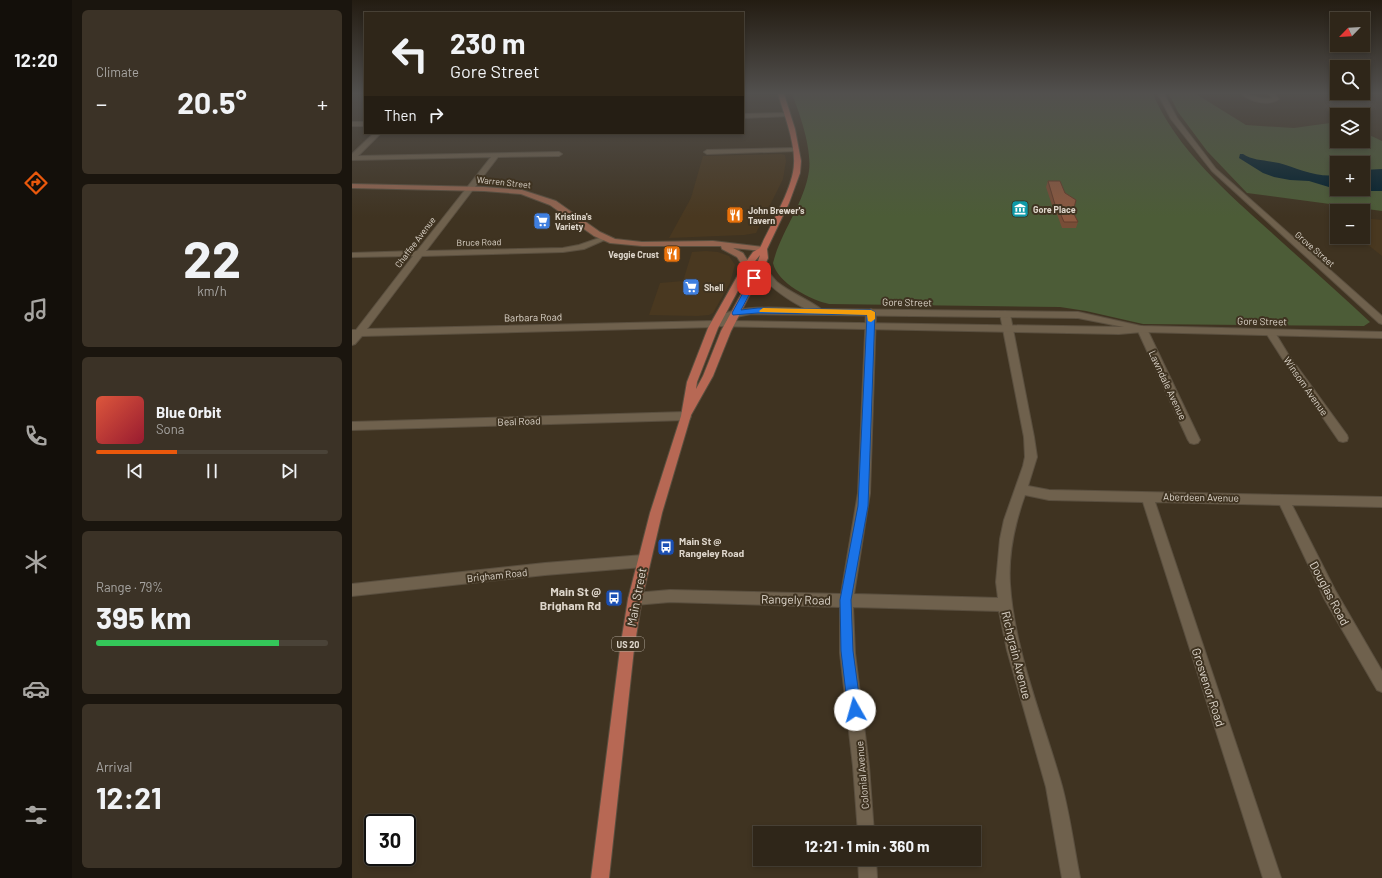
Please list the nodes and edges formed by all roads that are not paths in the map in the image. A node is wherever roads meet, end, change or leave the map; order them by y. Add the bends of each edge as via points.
1 (376, 135) edge
2 (793, 135) edge
3 (1186, 135) edge
4 (796, 150) junction
5 (707, 152) dead end
6 (559, 154) dead end
7 (496, 155) junction
8 (352, 158) edge
9 (352, 186) edge
10 (469, 189) junction
11 (605, 238) junction
12 (713, 243) junction
13 (764, 245) junction
14 (420, 253) junction
15 (352, 255) edge
16 (747, 266) junction
17 (760, 267) junction
18 (824, 311) junction
19 (871, 312) junction
20 (736, 313) junction
21 (1005, 314) junction
22 (1382, 321) edge
23 (715, 324) junction
24 (729, 325) junction
25 (871, 327) junction
26 (1008, 329) junction
27 (1142, 329) junction
28 (355, 333) edge
29 (1271, 333) junction
30 (1382, 336) edge
31 (352, 342) edge
32 (686, 416) junction
33 (352, 426) edge
34 (1343, 438) dead end
35 (1194, 440) dead end
36 (1021, 488) junction
37 (1147, 496) junction
38 (1283, 498) junction
39 (1382, 502) edge
40 (643, 561) junction
41 (352, 590) edge
42 (635, 599) junction
43 (846, 600) junction
44 (1005, 605) junction
45 (1382, 685) edge
46 (865, 826) edge
47 (867, 866) edge
48 (600, 878) edge
49 (868, 878) edge
50 (1071, 878) edge
51 (1272, 878) edge

1 - 8 street
2 - 4 main road, Main Street / US 20
3 - 22 street, Grove Street via 1206,161 1236,191
4 - 5 street
4 - 13 main road, Main Street / US 20 via 798,165 795,180
6 - 7 street
7 - 8 street
7 - 10 street, Chaffee Avenue
9 - 10 main road, Warren Street
10 - 11 main road, Warren Street via 522,192 539,197 563,209
10 - 14 street, Chaffee Avenue
11 - 12 main road, Warren Street via 631,244
11 - 14 street, Bruce Road via 572,249
12 - 13 main road, Warren Street
12 - 16 main road via 737,253
13 - 16 main road, Main Street / US 20
13 - 17 main road, Main Street / US 20 via 764,258
14 - 15 street, Bruce Road
14 - 28 street, Chaffee Avenue
16 - 23 main road, Main Street / US 20
17 - 18 street via 767,278 796,299
17 - 20 main road, Main Street / US 20
18 - 19 street, Gore Street
18 - 20 street, Gore Street
19 - 21 street, Gore Street
19 - 25 street, Colonial Avenue
20 - 23 street, Gore Street
20 - 24 main road, Main Street / US 20
21 - 26 street, Richgrain Avenue
21 - 27 street, Gore Street via 1087,316
23 - 24 street, Gore Street
23 - 28 street, Barbara Road
23 - 32 main road, Main Street / US 20 via 692,382
24 - 25 street, Gore Street
24 - 32 main road, Main Street / US 20 via 708,376
25 - 26 street, Gore Street
25 - 43 street, Colonial Avenue via 863,506
26 - 27 street, Gore Street
26 - 36 street, Richgrain Avenue via 1031,446 1029,466
27 - 29 street, Gore Street
27 - 35 street, Lawndale Avenue
28 - 31 street, Chaffee Avenue
29 - 30 street, Gore Street
29 - 34 street, Winsom Avenue
32 - 33 street, Beal Road
32 - 40 main road, Main Street / US 20
36 - 37 street, Aberdeen Avenue via 1049,494
36 - 44 street, Richgrain Avenue via 1006,539 1003,582
37 - 38 street, Aberdeen Avenue
37 - 51 street, Grosvenor Road
38 - 39 street, Aberdeen Avenue
38 - 45 street, Douglas Road via 1330,595
40 - 41 street, Brigham Road
40 - 42 main road, Main Street / US 20
42 - 43 street, Rangely Road via 670,596
42 - 48 main road, Main Street / US 20
43 - 44 street, Rangely Road
43 - 46 street, Colonial Avenue via 847,651 860,754
44 - 50 street, Richgrain Avenue via 1014,650 1054,787
47 - 49 street

